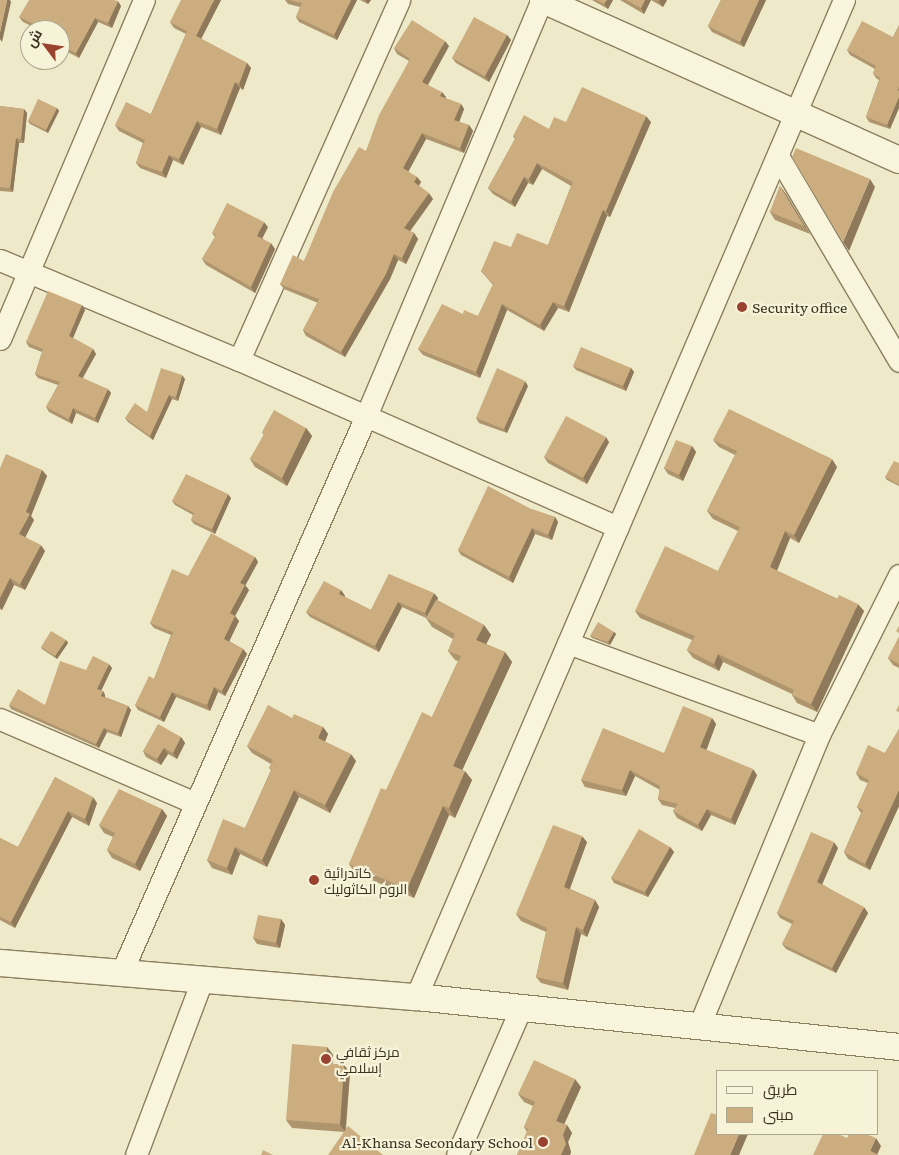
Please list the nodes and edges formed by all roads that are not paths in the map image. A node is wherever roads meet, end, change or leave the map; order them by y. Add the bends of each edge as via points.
1 (144, 0) edge
2 (399, 0) edge
3 (543, 0) edge
4 (844, 0) edge
5 (795, 115) junction
6 (778, 156) junction
7 (899, 160) edge
8 (0, 260) edge
9 (29, 271) junction
10 (0, 340) edge
11 (239, 360) junction
12 (899, 362) edge
13 (366, 416) junction
14 (618, 527) junction
15 (899, 575) edge
16 (568, 643) junction
17 (0, 719) edge
18 (819, 735) junction
19 (195, 803) junction
20 (0, 963) edge
21 (122, 971) junction
22 (203, 978) junction
23 (416, 997) junction
24 (521, 1008) junction
25 (700, 1024) junction
26 (899, 1047) edge
27 (136, 1155) edge
28 (457, 1155) edge

1 - 9 street
2 - 11 street
3 - 5 street
3 - 13 street
4 - 5 street
5 - 6 street
5 - 7 street
6 - 12 street
6 - 14 street
8 - 9 street
9 - 10 street
9 - 11 street
11 - 13 street
13 - 14 street
13 - 19 street
14 - 16 street
15 - 18 street
16 - 18 street
16 - 23 street
17 - 19 street
18 - 25 street
19 - 21 street
20 - 21 street
21 - 22 street
22 - 23 street
22 - 27 street
23 - 24 street
24 - 25 street
24 - 28 street
25 - 26 street

